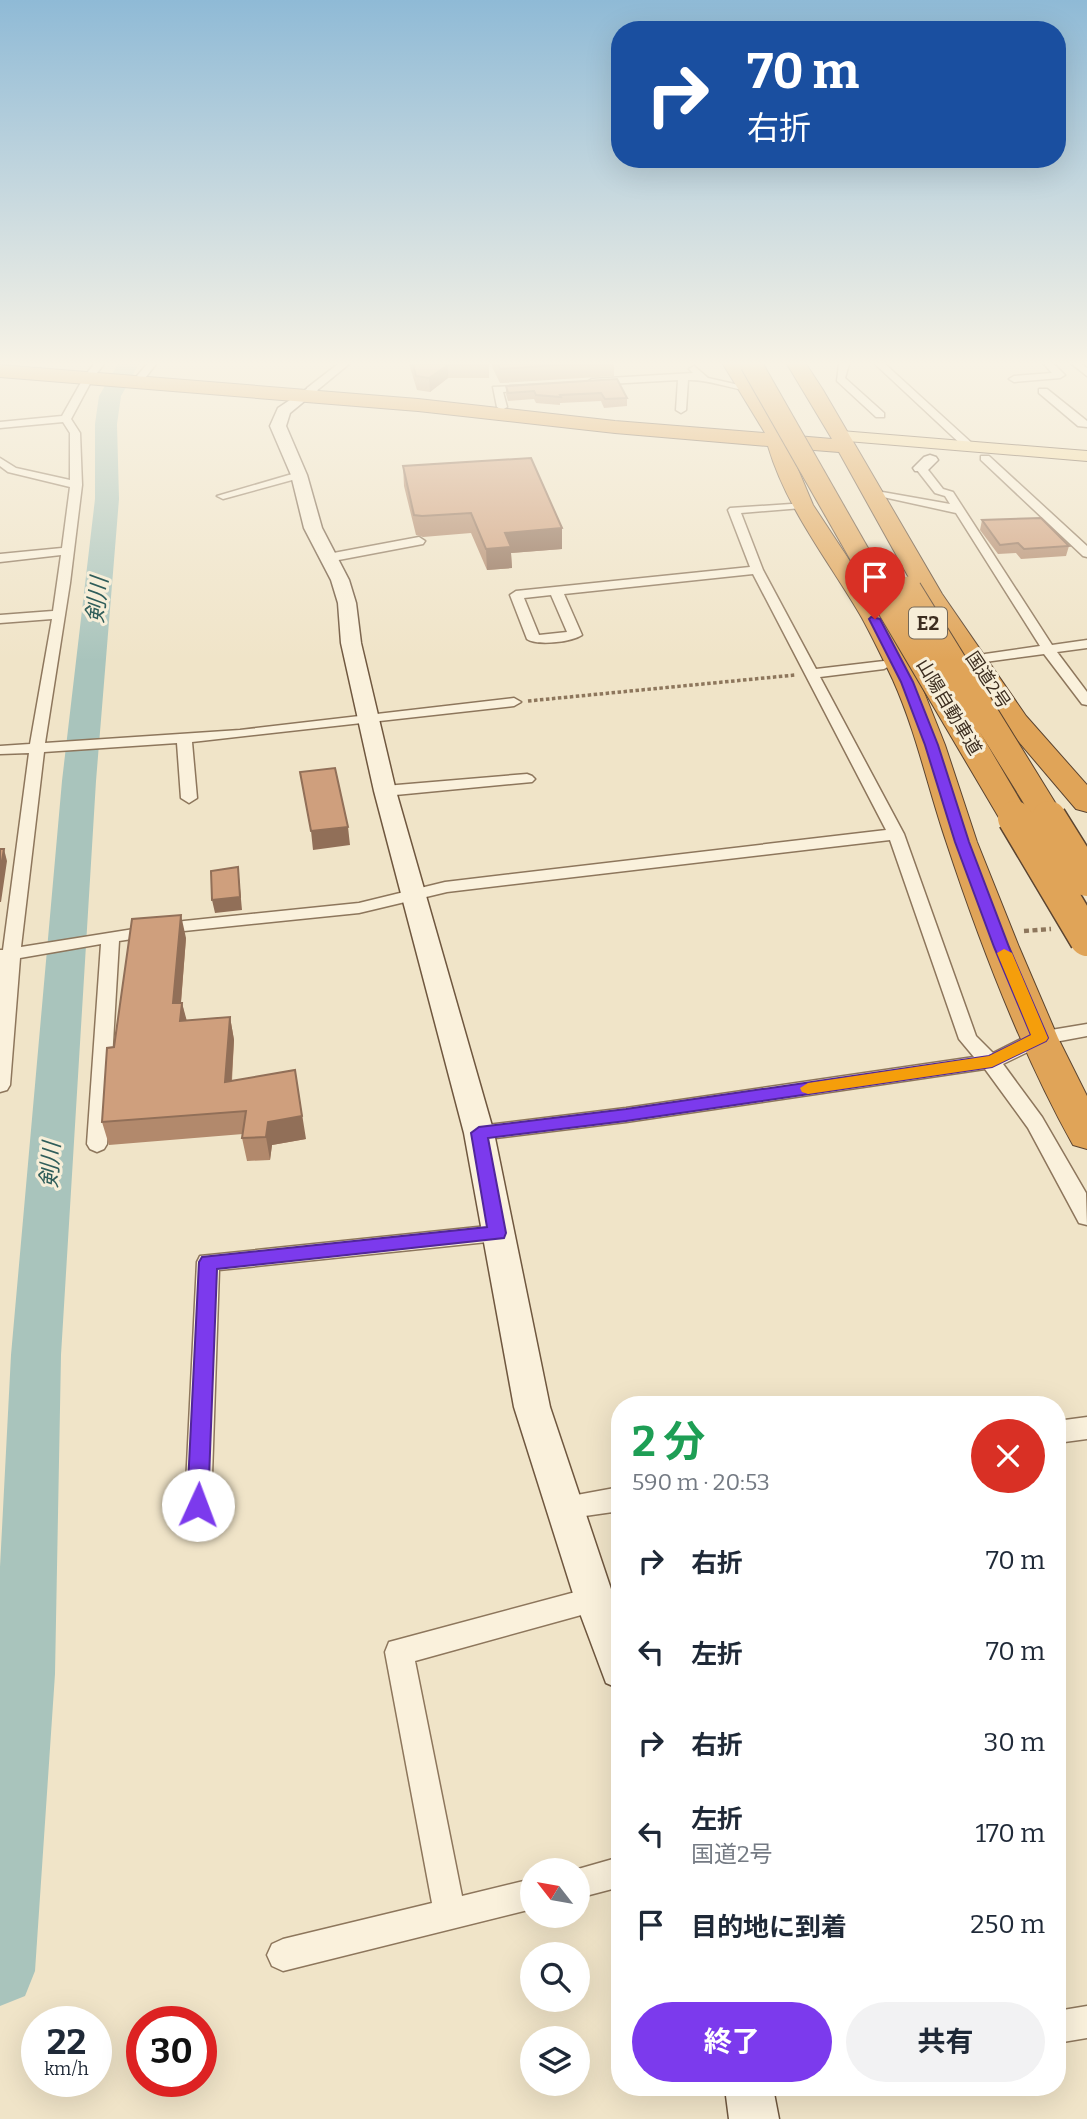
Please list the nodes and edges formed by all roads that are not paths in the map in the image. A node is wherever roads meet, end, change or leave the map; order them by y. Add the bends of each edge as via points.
1 (3, 463) edge
2 (76, 463) edge
3 (294, 463) edge
4 (784, 463) edge
5 (798, 463) edge
6 (832, 463) edge
7 (855, 463) edge
8 (867, 463) edge
9 (925, 463) edge
10 (990, 463) edge
11 (1047, 463) edge
12 (1087, 466) edge
13 (299, 475) junction
14 (76, 485) junction
15 (869, 489) junction
16 (223, 496) dead end
17 (802, 505) junction
18 (957, 510) junction
19 (419, 541) dead end
20 (68, 551) junction
21 (1087, 553) edge
22 (0, 558) edge
23 (328, 558) junction
24 (757, 570) junction
25 (556, 591) junction
26 (59, 614) junction
27 (0, 619) edge
28 (1087, 644) edge
29 (1049, 648) junction
30 (985, 658) dead end
31 (884, 665) dead end
32 (810, 674) junction
33 (1087, 701) edge
34 (514, 702) road end
35 (368, 719) junction
36 (184, 738) junction
37 (37, 746) junction
38 (0, 750) edge
39 (527, 779) dead end
40 (385, 792) junction
41 (189, 798) dead end
42 (1087, 803) edge
43 (896, 834) junction
44 (1087, 879) edge
45 (416, 898) junction
46 (1087, 939) edge
47 (102, 940) junction
48 (11, 954) edge
49 (1087, 1030) edge
50 (1040, 1038) junction
51 (992, 1061) junction
52 (0, 1085) edge
53 (479, 1133) junction
54 (1087, 1135) edge
55 (97, 1144) dead end
56 (1087, 1217) edge
57 (497, 1233) junction
58 (1087, 1428) edge
59 (1066, 1431) edge
60 (611, 1500) edge
61 (198, 1505) dead end
62 (564, 1507) junction
63 (594, 1600) junction
64 (611, 1645) edge
65 (611, 1874) edge
66 (590, 1880) edge
67 (520, 1897) edge
68 (450, 1916) junction
69 (283, 1955) dead end
70 (1087, 2022) edge
71 (1066, 2026) edge
72 (750, 2096) edge
73 (754, 2119) edge

1 - 14 street via 12,470
2 - 14 street
3 - 13 street
4 - 17 highway
5 - 46 highway, 山陽自動車道 / E2, bridge
6 - 44 highway, 山陽自動車道 / E2, bridge
7 - 15 highway, 国道2号
8 - 15 main road
9 - 18 street via 939,491 948,494
10 - 21 street
11 - 12 main road
13 - 16 street
13 - 23 street via 313,528
14 - 20 street
15 - 18 street
15 - 42 highway, 国道2号 via 930,594 1016,722
17 - 24 street via 734,510
17 - 50 highway via 875,619 907,682 962,842
18 - 29 street
19 - 23 street
20 - 22 street
20 - 26 street
23 - 35 street via 347,603
24 - 25 street
24 - 32 street
25 - 25 street via 576,635 534,639 516,595
26 - 27 street
26 - 37 street
28 - 29 street
29 - 30 street
29 - 33 street
31 - 32 street
32 - 43 street
34 - 35 street
35 - 36 street
35 - 40 street
36 - 37 street
36 - 41 street
37 - 38 street
37 - 48 street
39 - 40 street
40 - 45 street
43 - 45 street via 445,887
43 - 51 street via 968,1039
45 - 47 street
45 - 53 street
47 - 48 street
47 - 55 street
48 - 52 street
49 - 50 street
50 - 51 street
50 - 54 highway
51 - 53 street
51 - 56 street via 1057,1157
53 - 57 street
57 - 61 street via 208,1262
57 - 62 street via 532,1407
58 - 59 street
60 - 62 street
62 - 63 street
63 - 64 street
63 - 68 street via 400,1652
65 - 66 street
67 - 68 street
68 - 69 street
70 - 71 street
72 - 73 street

